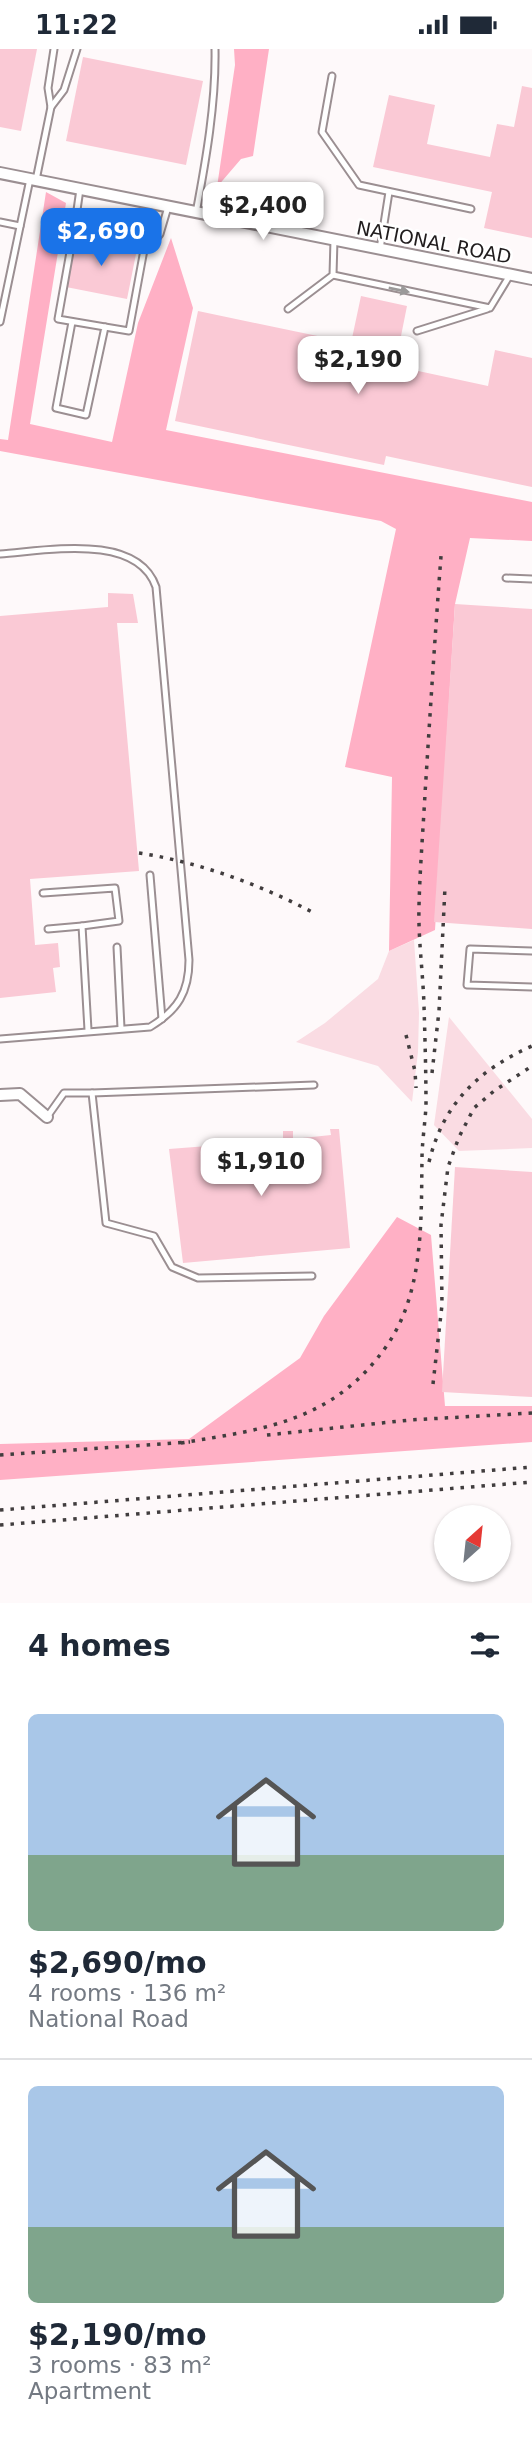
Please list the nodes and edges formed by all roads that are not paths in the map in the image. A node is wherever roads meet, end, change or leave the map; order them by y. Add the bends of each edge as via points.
1 (54, 49) edge
2 (77, 49) edge
3 (215, 49) edge
4 (332, 76) dead end
5 (51, 107) junction
6 (0, 173) edge
7 (33, 179) junction
8 (80, 189) junction
9 (389, 192) junction
10 (168, 207) junction
11 (471, 209) dead end
12 (196, 213) junction
13 (0, 222) edge
14 (75, 224) junction
15 (20, 226) junction
16 (146, 239) junction
17 (334, 240) junction
18 (380, 249) junction
19 (510, 274) junction
20 (332, 275) junction
21 (532, 279) edge
22 (490, 308) junction
23 (288, 309) dead end
24 (72, 321) junction
25 (0, 322) edge
26 (105, 327) junction
27 (417, 331) dead end
28 (0, 554) edge
29 (506, 578) dead end
30 (532, 579) edge
31 (150, 875) dead end
32 (43, 893) dead end
33 (82, 926) junction
34 (48, 929) dead end
35 (117, 947) dead end
36 (532, 951) edge
37 (532, 988) edge
38 (162, 1019) junction
39 (121, 1028) junction
40 (88, 1030) junction
41 (0, 1039) edge
42 (314, 1085) dead end
43 (92, 1093) junction
44 (0, 1095) edge
45 (47, 1117) joint
46 (312, 1276) dead end

1 - 5 lane via 48,88
2 - 5 lane via 64,90
3 - 12 lane via 210,124
4 - 9 lane via 321,132 359,185
5 - 7 lane
6 - 7 street, NATIONAL ROAD
7 - 8 street, NATIONAL ROAD
7 - 15 lane
8 - 10 street, NATIONAL ROAD
8 - 14 lane
9 - 11 lane
9 - 18 lane
10 - 12 street, NATIONAL ROAD
10 - 16 lane via 160,234 155,240
12 - 17 street, NATIONAL ROAD
13 - 15 lane
14 - 16 lane
14 - 24 lane via 58,319
15 - 25 lane
16 - 26 lane via 129,331
17 - 18 street, NATIONAL ROAD
17 - 20 lane
18 - 19 street, NATIONAL ROAD
19 - 21 street, NATIONAL ROAD
19 - 22 lane
20 -> 22 lane
20 - 23 lane
22 - 27 lane
24 - 26 lane
24 - 26 lane via 56,408 86,415
28 - 38 lane via 90,548 110,551 136,560 156,587 189,960 184,994
29 - 30 lane
31 - 38 lane
32 - 33 lane via 115,888 119,921
33 - 34 lane
33 - 40 lane
35 - 39 lane
36 - 37 lane via 470,949 467,985
38 - 39 lane via 150,1027
39 - 40 lane
40 - 41 lane
42 - 43 lane
43 - 45 lane via 64,1093
43 - 46 lane via 106,1223 154,1236 172,1268 198,1278
44 - 45 street via 20,1094

